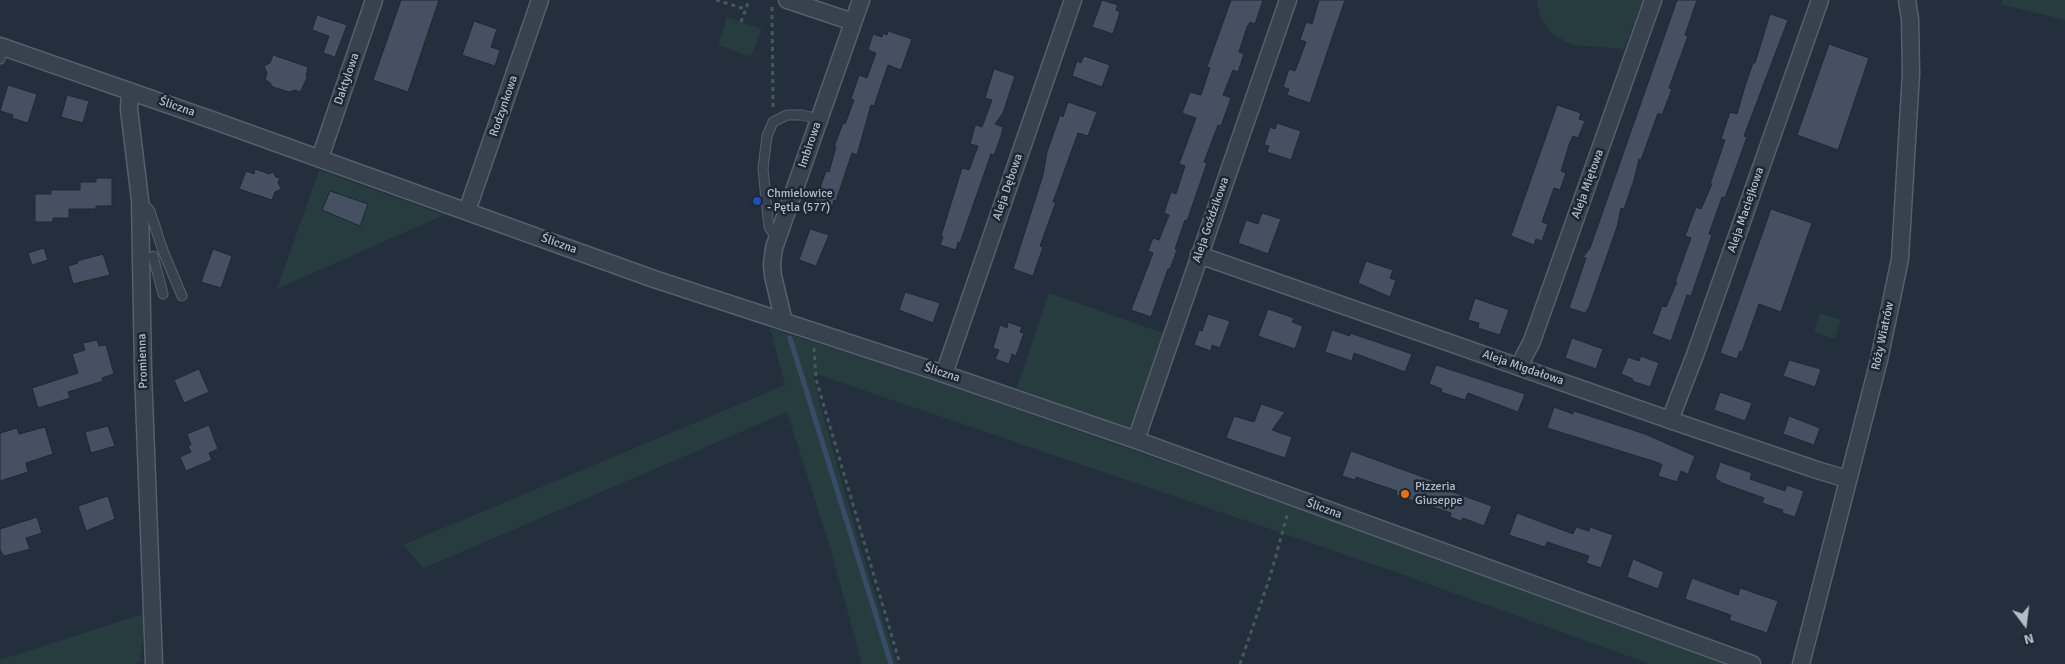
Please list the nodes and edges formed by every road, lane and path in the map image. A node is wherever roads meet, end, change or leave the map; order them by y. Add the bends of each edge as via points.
1 (374, 0) edge
2 (540, 0) edge
3 (716, 0) edge
4 (749, 0) edge
5 (772, 0) edge
6 (787, 0) edge
7 (861, 0) edge
8 (1073, 0) edge
9 (1288, 0) edge
10 (1653, 0) edge
11 (1820, 0) edge
12 (1907, 0) edge
13 (746, 9) junction
14 (741, 22) dead end
15 (853, 22) junction
16 (1, 51) edge
17 (130, 91) junction
18 (819, 119) junction
19 (773, 122) junction
20 (320, 158) junction
21 (140, 200) junction
22 (467, 211) junction
23 (777, 240) junction
24 (163, 251) junction
25 (1199, 255) junction
26 (147, 256) junction
27 (162, 294) dead end
28 (182, 296) dead end
29 (784, 322) junction
30 (816, 332) junction
31 (1519, 366) junction
32 (944, 374) junction
33 (1670, 420) junction
34 (1136, 440) junction
35 (1847, 479) junction
36 (1293, 497) junction
37 (154, 664) edge
38 (900, 664) edge
39 (1240, 664) edge
40 (1752, 664) edge
41 (1801, 664) edge

1 - 20 street, Daktylowa
2 - 22 street, Rodzynkowa
3 - 13 path
4 - 13 path
5 - 19 path
6 - 15 street
7 - 15 street, Imbirowa
8 - 32 street, Aleja Dębowa
9 - 25 street, Aleja Goździkowa
10 - 31 street, Aleja Miętowa via 1532,341
11 - 33 street, Aleja Maciejkowa
12 - 35 street, Róży Wiatrów via 1911,73 1900,258 1879,360
13 - 14 path
15 - 18 street, Imbirowa
16 - 17 street, Śliczna
17 - 20 street, Śliczna
17 - 21 street, Promienna via 129,109
18 - 19 lane via 787,114
18 - 23 street, Imbirowa
19 - 23 lane via 766,136 762,168 769,227
20 - 22 street, Śliczna
21 - 24 lane via 150,211
21 - 26 street, Promienna
22 - 29 street, Śliczna
23 - 29 street, Imbirowa via 772,264
24 - 26 lane
24 - 28 lane
25 - 31 street, Aleja Migdałowa
25 - 34 street, Aleja Goździkowa
26 - 27 lane
26 - 37 street, Promienna
29 - 30 street, Śliczna
30 - 32 street, Śliczna
30 - 38 path via 816,379
31 - 33 street, Aleja Migdałowa
32 - 34 street, Śliczna
33 - 35 street, Aleja Migdałowa
34 - 36 street, Śliczna
35 - 41 street, Róży Wiatrów
36 - 39 path
36 - 40 street, Śliczna

